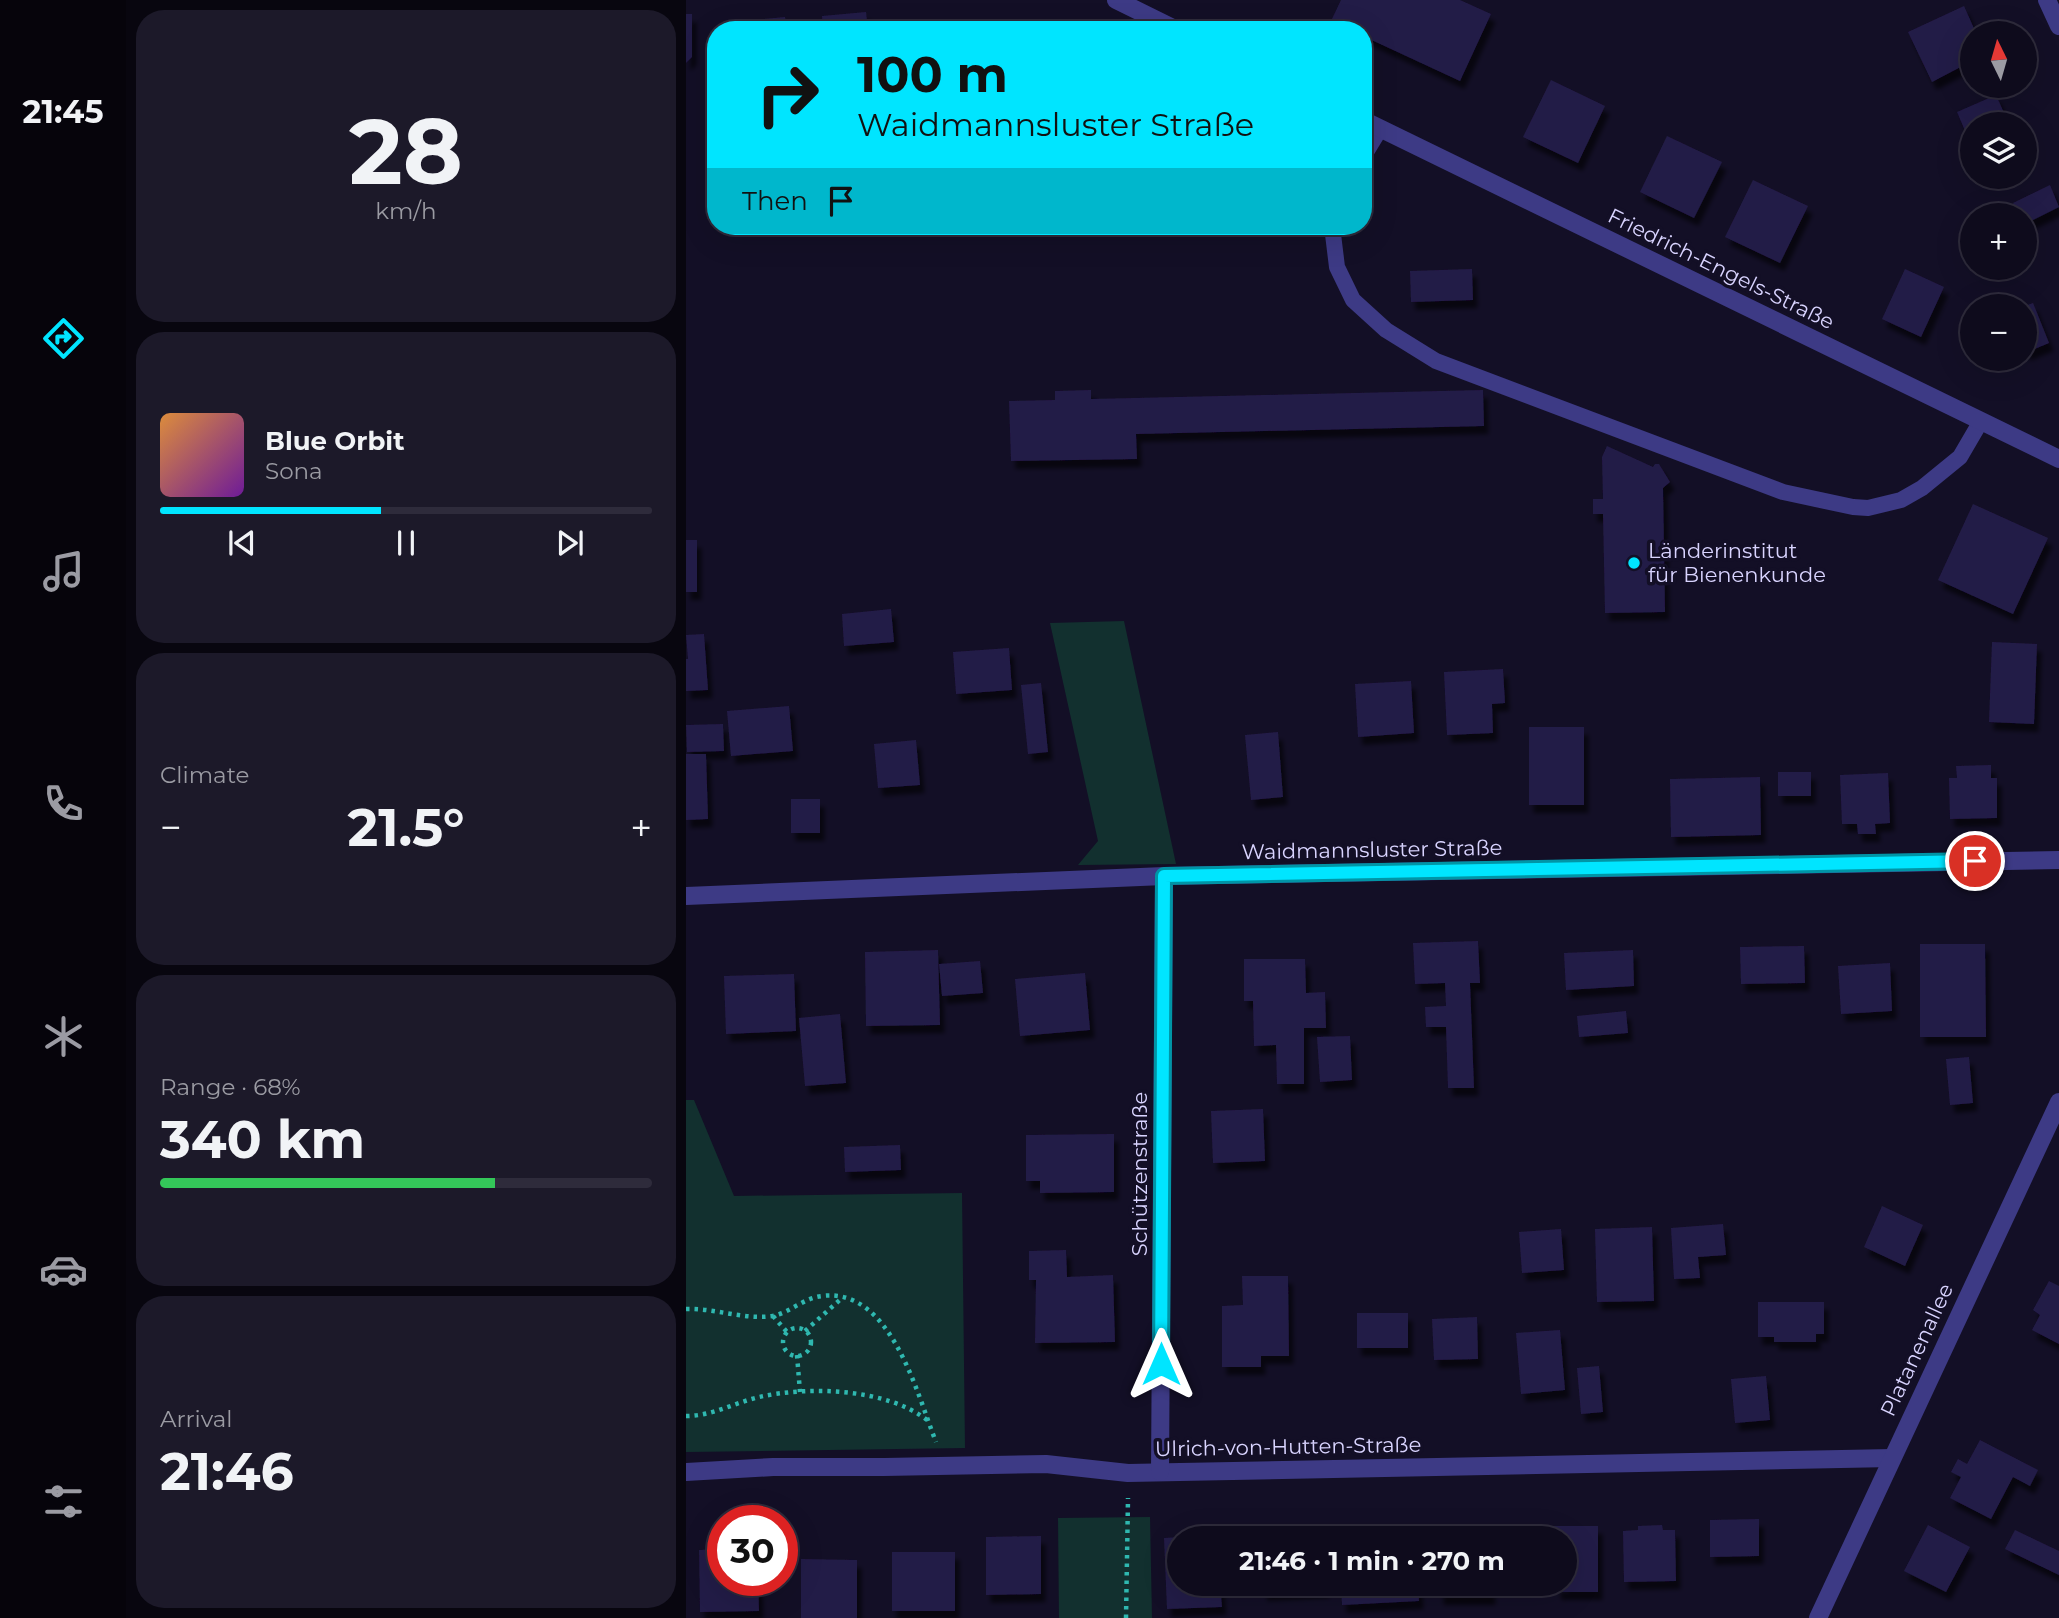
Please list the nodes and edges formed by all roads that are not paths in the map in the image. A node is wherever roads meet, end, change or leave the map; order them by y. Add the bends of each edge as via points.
1 (1116, 0) edge
2 (2047, 0) edge
3 (1159, 21) edge
4 (2059, 26) edge
5 (1372, 125) edge
6 (1380, 129) junction
7 (1372, 142) edge
8 (1333, 235) edge
9 (1981, 421) junction
10 (2059, 459) edge
11 (2059, 860) edge
12 (1164, 876) junction
13 (686, 896) edge
14 (2059, 1102) edge
15 (1892, 1458) junction
16 (686, 1472) edge
17 (1160, 1472) junction
18 (1818, 1618) edge

1 - 3 street
2 - 4 street
5 - 6 street, Friedrich-Engels-Straße
6 - 7 lane
6 - 9 street, Friedrich-Engels-Straße
8 - 9 lane via 1337,267 1353,300 1387,330 1436,361 1783,492 1868,508 1902,500 1960,457
9 - 10 street, Friedrich-Engels-Straße
11 - 12 street, Waidmannsluster Straße
12 - 13 street, Waidmannsluster Straße
12 - 17 street, Schützenstraße
14 - 15 street, Platanenallee
15 - 17 street, Ulrich-von-Hutten-Straße
15 - 18 street, Platanenallee
16 - 17 street, Ulrich-von-Hutten-Straße via 1046,1464

